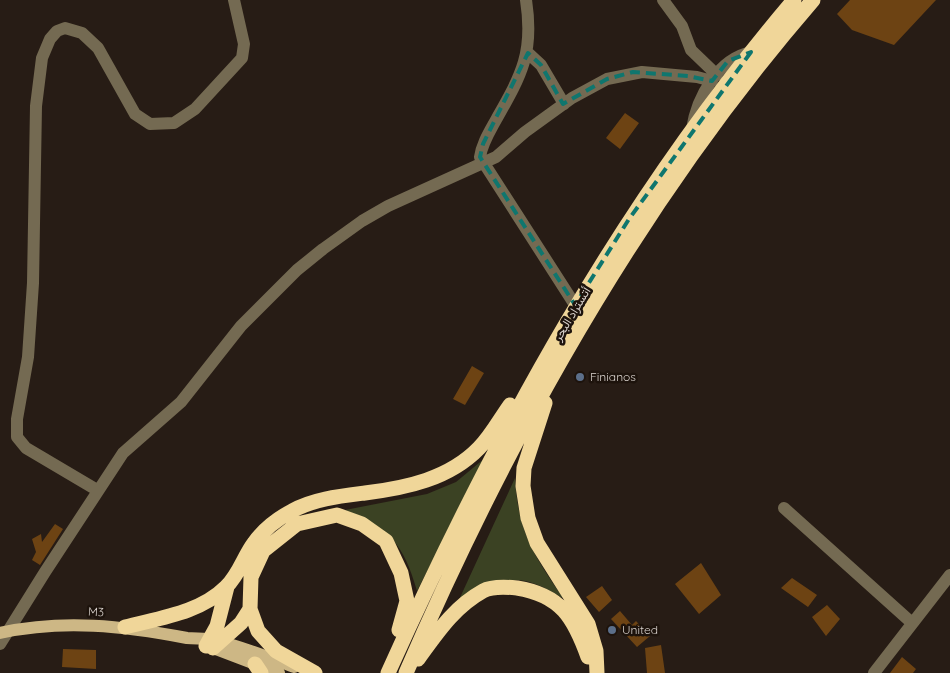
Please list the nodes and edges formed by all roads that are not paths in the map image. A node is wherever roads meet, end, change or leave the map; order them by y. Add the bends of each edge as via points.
1 (234, 0) edge
2 (526, 0) edge
3 (663, 0) edge
4 (794, 0) edge
5 (813, 0) edge
6 (751, 52) junction
7 (528, 53) junction
8 (714, 78) junction
9 (564, 104) junction
10 (692, 131) junction
11 (483, 163) junction
12 (575, 305) junction
13 (548, 351) junction
14 (557, 368) junction
15 (97, 490) junction
16 (784, 508) dead end
17 (950, 576) edge
18 (227, 587) junction
19 (250, 609) junction
20 (912, 623) junction
21 (125, 627) junction
22 (5, 632) edge
23 (0, 644) edge
24 (212, 644) junction
25 (258, 669) edge
26 (279, 673) edge
27 (310, 673) edge
28 (315, 673) edge
29 (388, 673) edge
30 (407, 673) edge
31 (588, 673) edge
32 (597, 673) edge
33 (874, 673) edge

1 - 15 street via 244,44 242,58 195,109 174,123 150,124 135,114 98,48 82,33 65,28 57,31 42,58 36,106 28,357 17,437 26,448
2 - 7 street via 530,28
3 - 8 street via 678,17 696,57
4 - 6 highway, أتستراد البحر
5 - 14 highway, أتستراد البحر via 685,163
6 - 8 street via 728,62
6 - 10 highway, أتستراد البحر
7 - 9 street via 541,65
7 - 11 street via 514,88 483,144 480,158
8 - 9 street via 633,72 599,83
8 - 10 street via 698,106
9 - 11 street via 502,153
10 - 12 highway, أتستراد البحر via 629,219
11 - 12 street
11 - 15 street via 372,214 308,260 241,326 181,402 123,453
12 - 13 highway, أتستراد البحر
13 - 18 highway via 479,448 458,465 433,478 402,488 342,496 294,510 274,521 254,543
13 - 29 highway, أتستراد البحر via 480,477
14 - 30 highway, أتستراد البحر via 487,495
14 - 32 highway via 527,454 524,486 528,518 537,543 588,624 596,651
15 - 22 street
16 - 20 street
17 - 20 street
18 - 21 highway via 205,603
18 - 24 highway
19 - 24 highway via 241,623
19 - 28 highway via 258,630 276,652
19 - 29 highway via 251,576 263,551 296,524 337,515 362,524 386,540 401,573 407,601
20 - 33 street
21 - 22 main road, M3 via 79,624
21 - 24 main road, M3
22 - 23 street
24 - 25 main road
24 - 27 main road
25 - 26 main road
30 - 31 highway via 446,620 484,590 506,587 529,590 554,600 570,616 588,659

